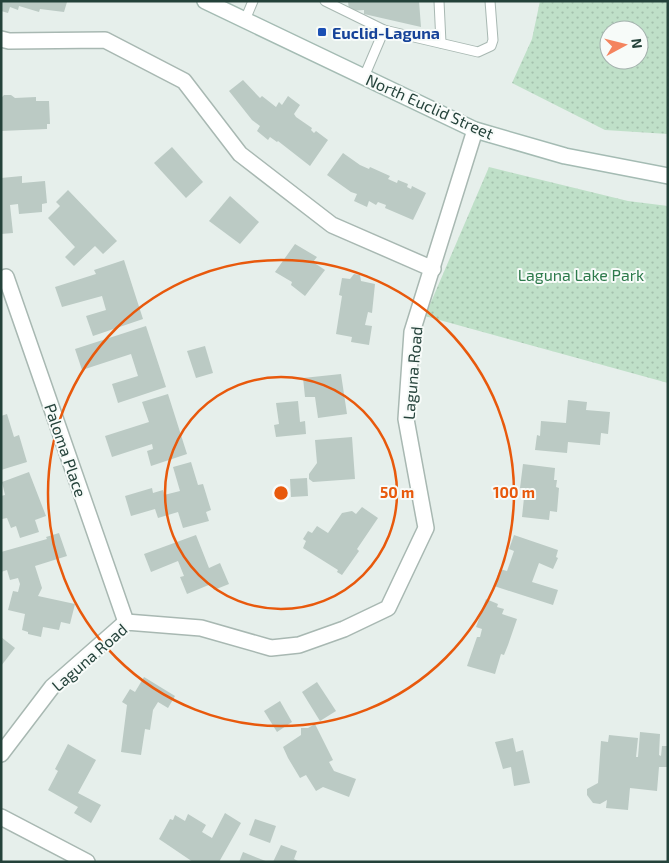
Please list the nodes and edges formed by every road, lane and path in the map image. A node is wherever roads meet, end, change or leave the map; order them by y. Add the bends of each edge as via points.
1 (205, 1) edge
2 (253, 1) edge
3 (325, 1) edge
4 (439, 1) edge
5 (490, 1) edge
6 (244, 20) junction
7 (384, 30) junction
8 (1, 39) edge
9 (441, 43) junction
10 (364, 77) junction
11 (475, 130) junction
12 (668, 176) edge
13 (433, 269) junction
14 (6, 278) dead end
15 (126, 622) junction
16 (1, 754) edge
17 (1, 817) edge
18 (87, 862) edge

1 - 6 street, North Euclid Street
2 - 6 lane
3 - 7 lane
4 - 9 lane
5 - 9 lane via 491,46 478,52
6 - 10 street, North Euclid Street
7 - 9 lane
7 - 10 lane
8 - 13 street via 9,42 105,40 184,80 240,154 332,225
10 - 11 street, North Euclid Street
11 - 12 street, North Euclid Street via 565,156
11 - 13 street, Laguna Road
13 - 15 street, Laguna Road via 412,332 406,419 426,528 388,608 344,629 299,645 271,648 201,628
14 - 15 street, Paloma Place
15 - 16 street, Laguna Road via 52,687
17 - 18 street

